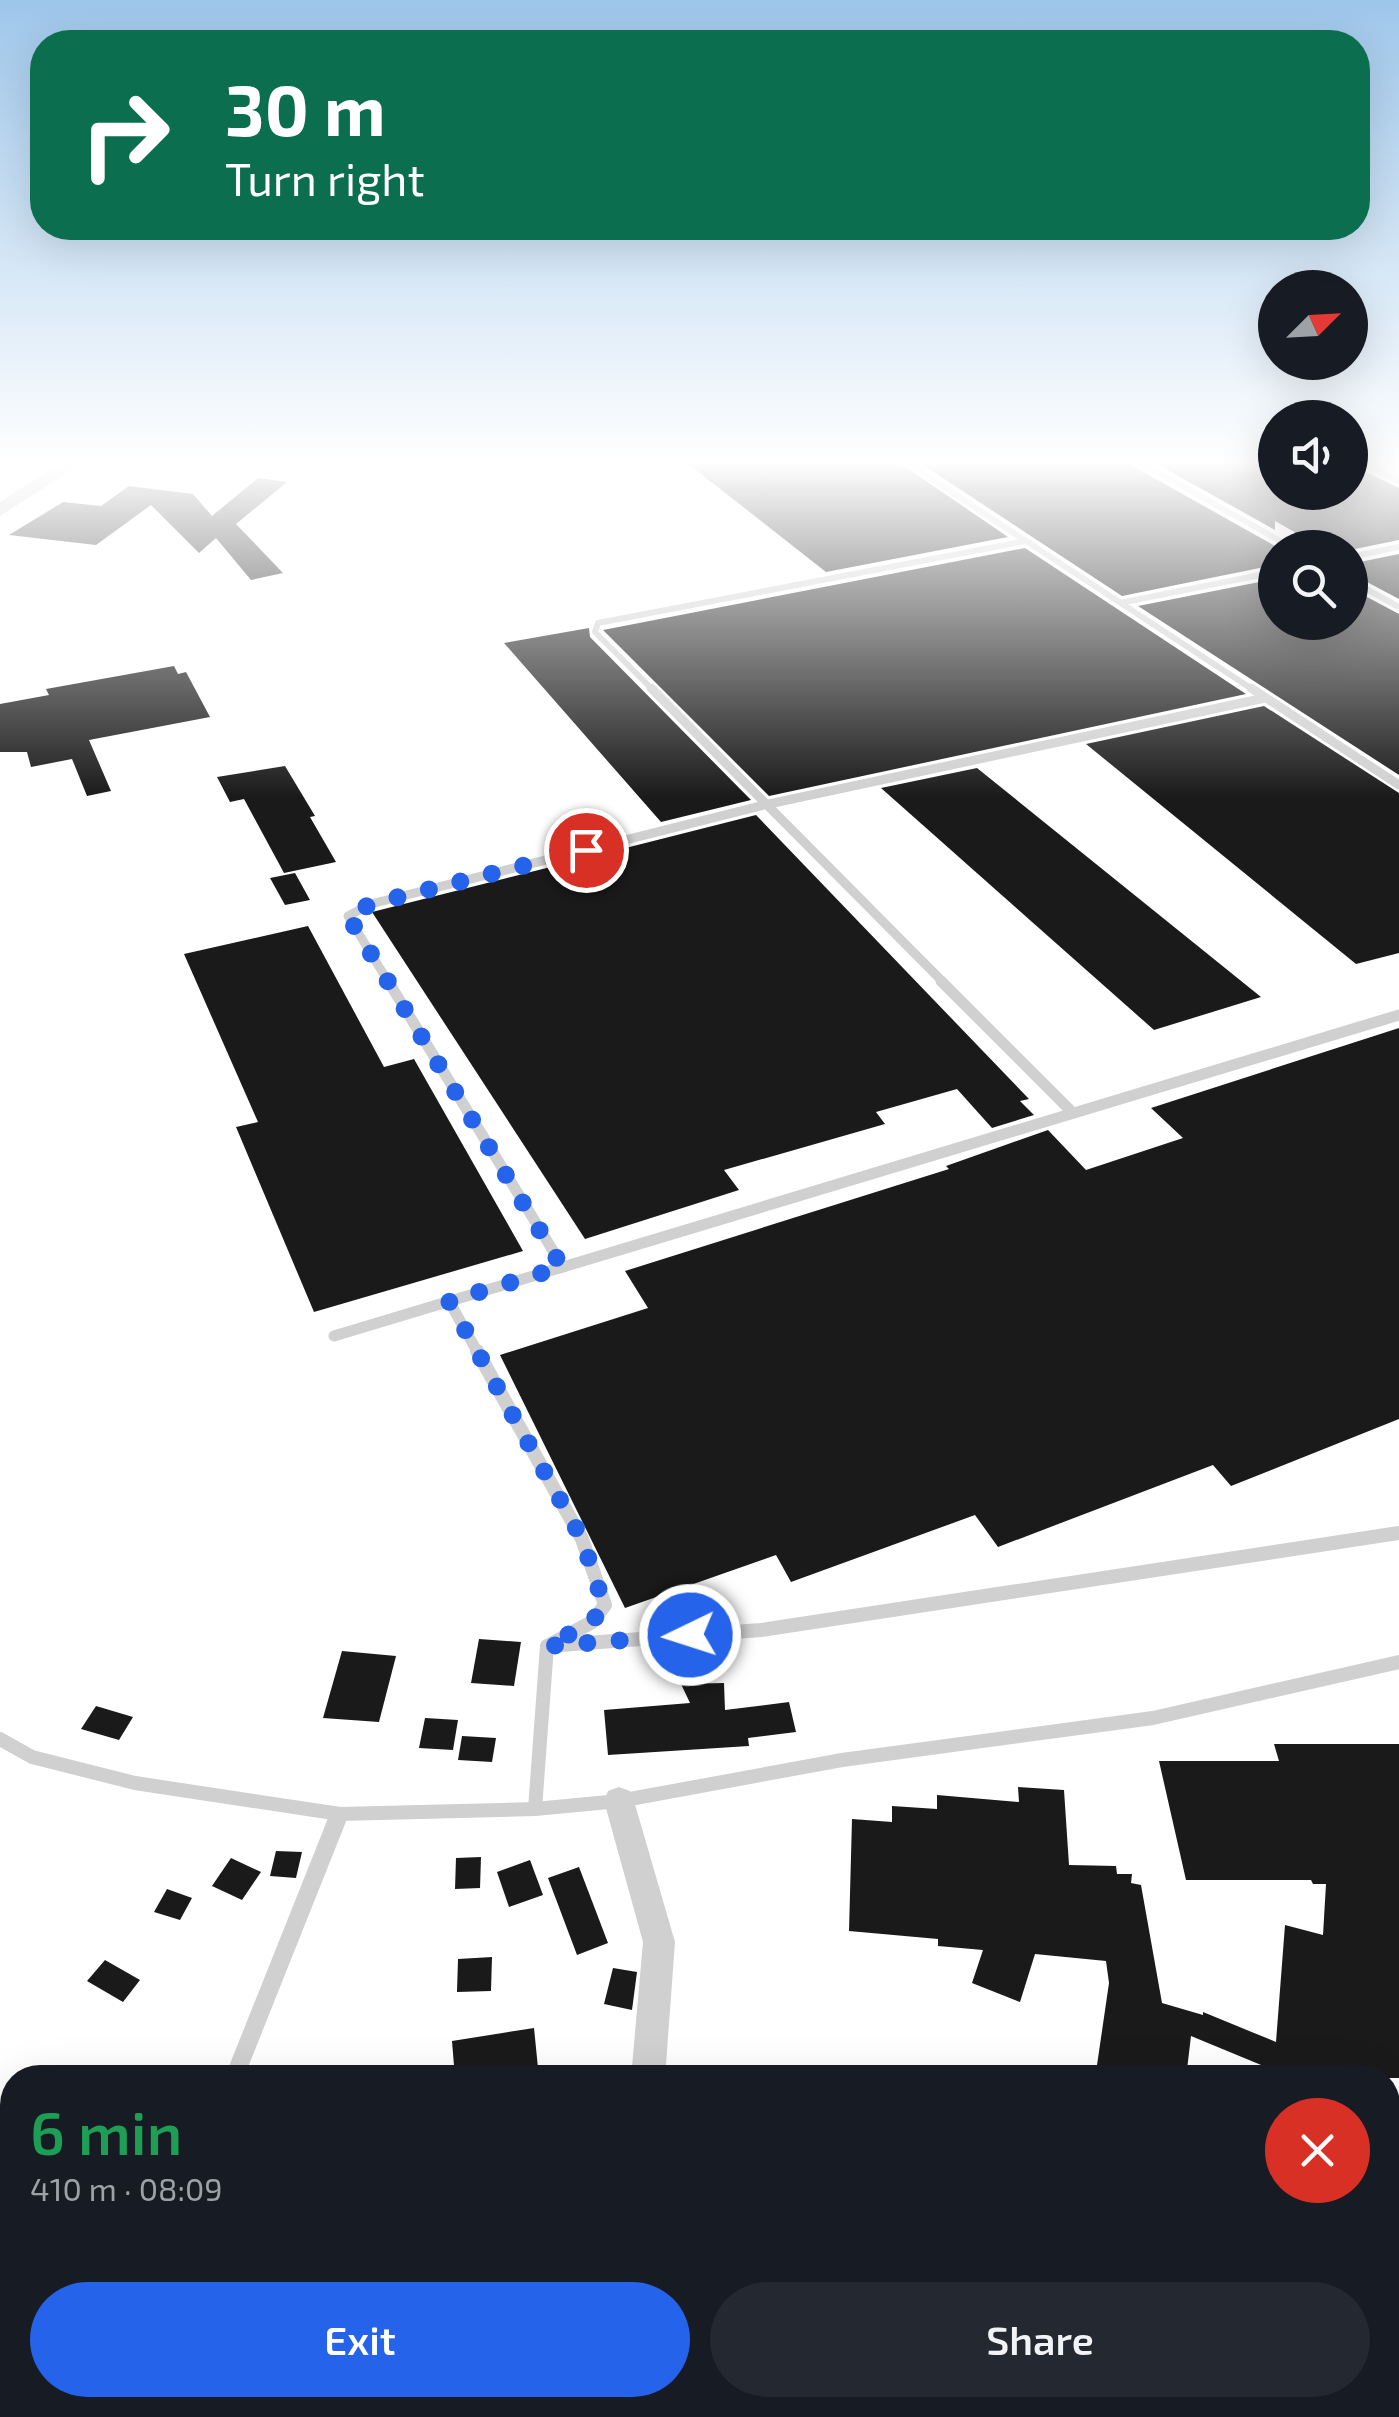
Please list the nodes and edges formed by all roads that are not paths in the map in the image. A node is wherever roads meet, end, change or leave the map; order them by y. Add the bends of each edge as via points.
1 (864, 572) edge
2 (1074, 572) edge
3 (1258, 575) edge
4 (1368, 590) edge
5 (1120, 602) junction
6 (1399, 607) edge
7 (1266, 698) junction
8 (1399, 785) edge
9 (764, 806) junction
10 (1399, 1014) edge
11 (1074, 1113) junction
12 (562, 1267) junction
13 (449, 1301) junction
14 (334, 1336) dead end
15 (1399, 1533) edge
16 (547, 1646) junction
17 (1399, 1662) edge
18 (0, 1739) edge
19 (619, 1802) junction
20 (535, 1809) junction
21 (340, 1814) junction
22 (239, 2065) edge
23 (649, 2065) edge

1 - 9 lane via 598,624 595,632
2 - 5 lane
3 - 5 lane
4 - 6 lane
5 - 7 lane
7 - 8 lane
7 - 9 lane
9 - 11 lane
9 - 12 lane via 371,904 348,916
10 - 11 lane
11 - 12 lane
12 - 13 lane
13 - 14 lane
13 - 16 lane via 582,1539 604,1605 592,1622
15 - 16 lane via 761,1630
16 - 20 lane
17 - 19 lane via 1154,1718 842,1760
18 - 21 lane via 32,1757 135,1783
19 - 20 lane
19 - 23 street via 659,1942
20 - 21 lane
21 - 22 lane

